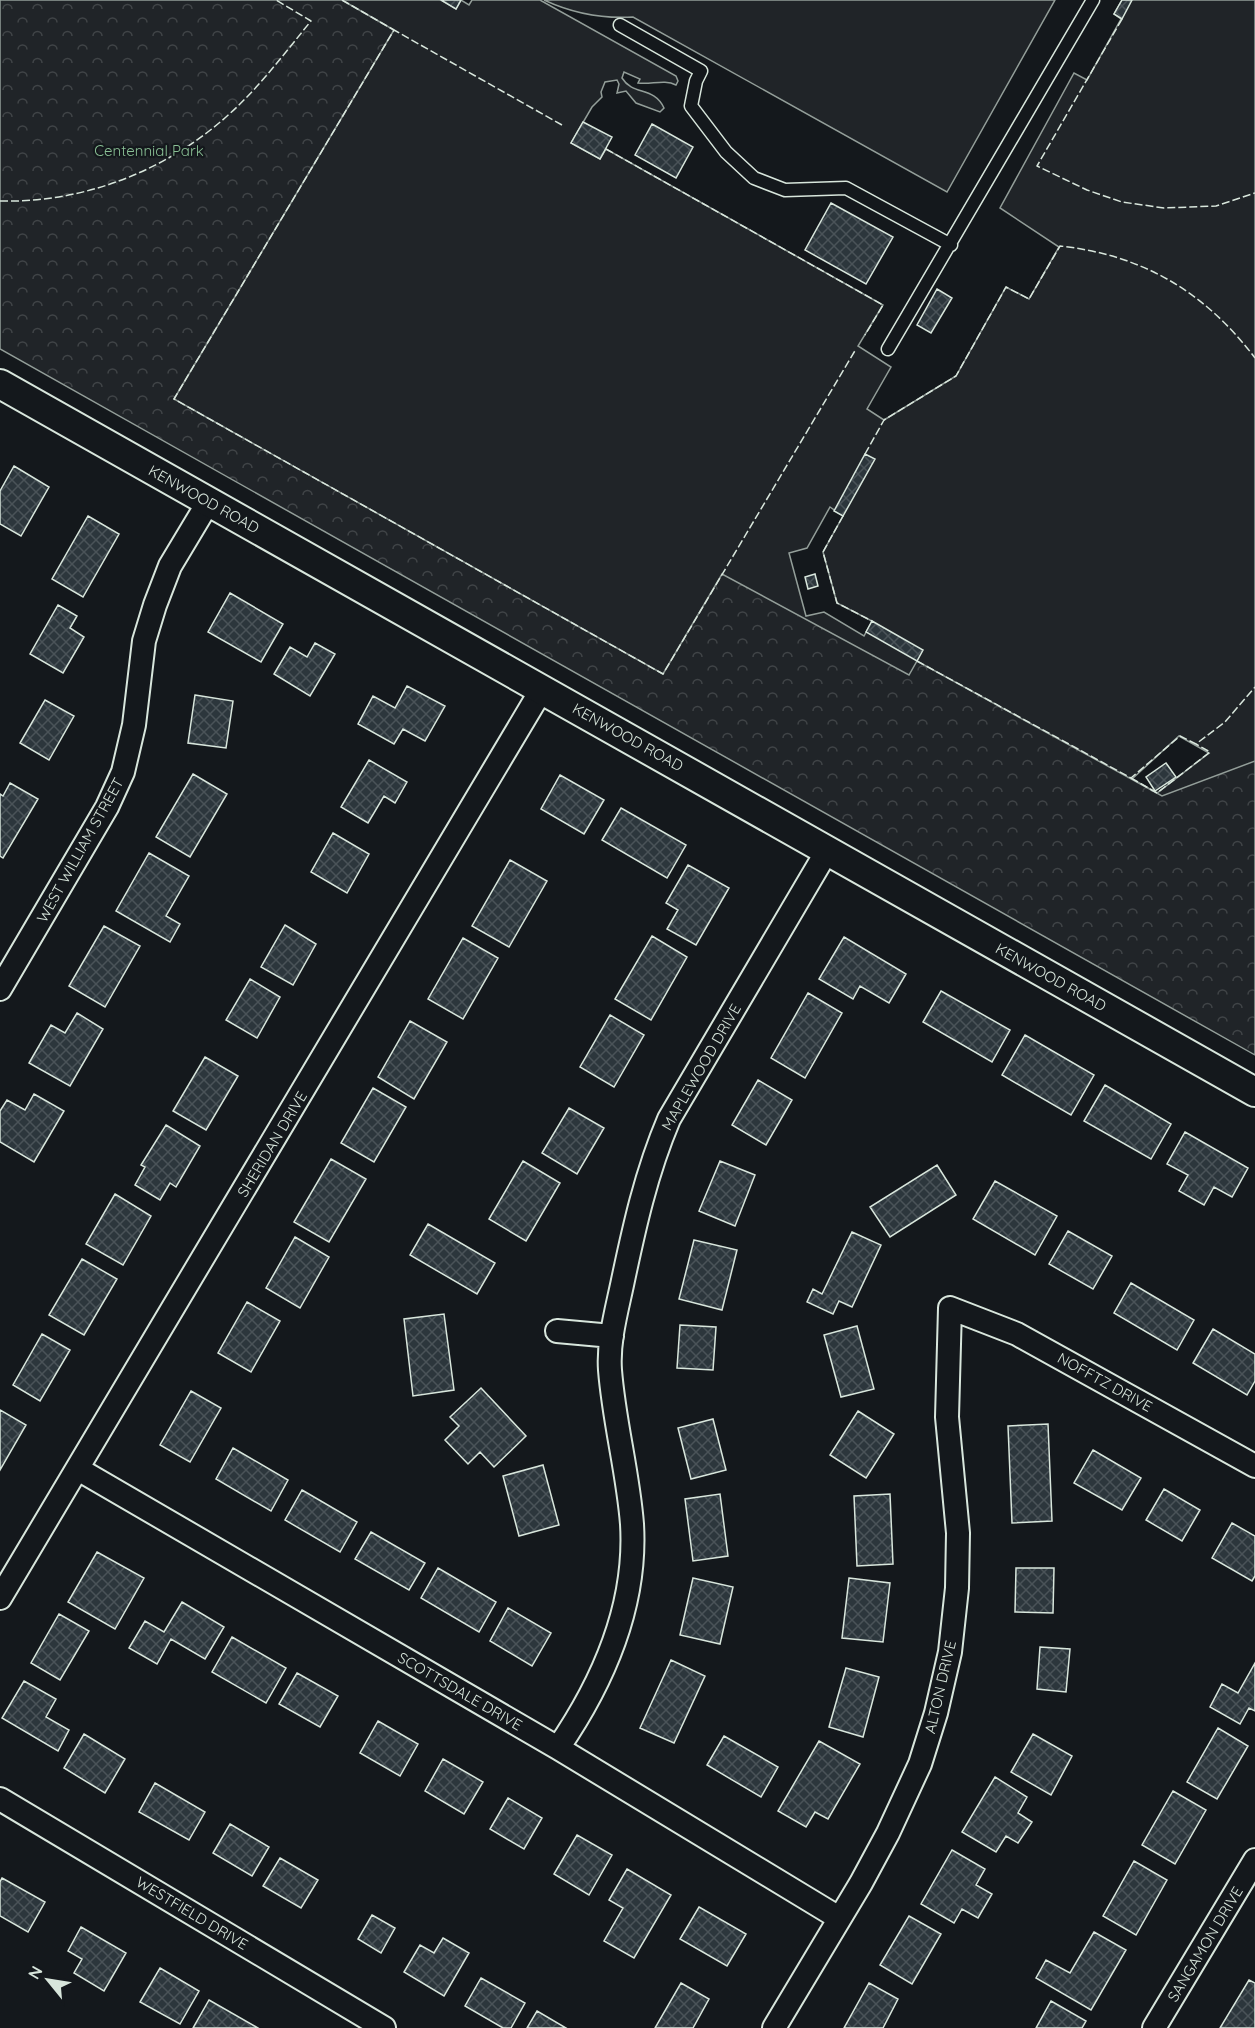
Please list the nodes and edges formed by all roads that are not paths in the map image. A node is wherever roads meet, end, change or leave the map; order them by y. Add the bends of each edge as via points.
1 (1093, 0) edge
2 (620, 25) dead end
3 (951, 245) junction
4 (888, 349) dead end
5 (0, 384) edge
6 (209, 501) junction
7 (542, 689) junction
8 (827, 851) junction
9 (0, 989) edge
10 (1255, 1092) edge
11 (950, 1308) joint
12 (557, 1331) dead end
13 (612, 1336) junction
14 (1255, 1466) edge
15 (78, 1469) junction
16 (0, 1598) edge
17 (558, 1748) junction
18 (0, 1799) edge
19 (1255, 1860) edge
20 (839, 1918) junction
21 (384, 2028) edge
22 (774, 2028) edge
23 (1154, 2028) edge

1 - 3 lane
2 - 3 lane via 701,71 692,106 726,152 754,178 785,190 846,188
3 - 4 lane
5 - 6 street, KENWOOD ROAD
6 - 7 street, KENWOOD ROAD
6 - 9 street, WEST WILLIAM STREET via 170,566 154,605 144,641 134,725 123,772 107,807
7 - 8 street, KENWOOD ROAD
7 - 15 street, SHERIDAN DRIVE
8 - 10 street, KENWOOD ROAD
8 - 13 street, MAPLEWOOD DRIVE via 669,1119 637,1214
11 - 14 street, NOFFTZ DRIVE via 1017,1334
11 - 20 street, ALTON DRIVE via 947,1417 958,1533 950,1652 920,1764 888,1833
12 - 13 street
13 - 17 street, MAPLEWOOD DRIVE via 610,1370 632,1523 628,1595 608,1660
15 - 16 street, SHERIDAN DRIVE
15 - 17 street, SCOTTSDALE DRIVE
17 - 20 street, SCOTTSDALE DRIVE
18 - 21 street, WESTFIELD DRIVE
19 - 23 street, SANGAMON DRIVE
20 - 22 street, ALTON DRIVE

